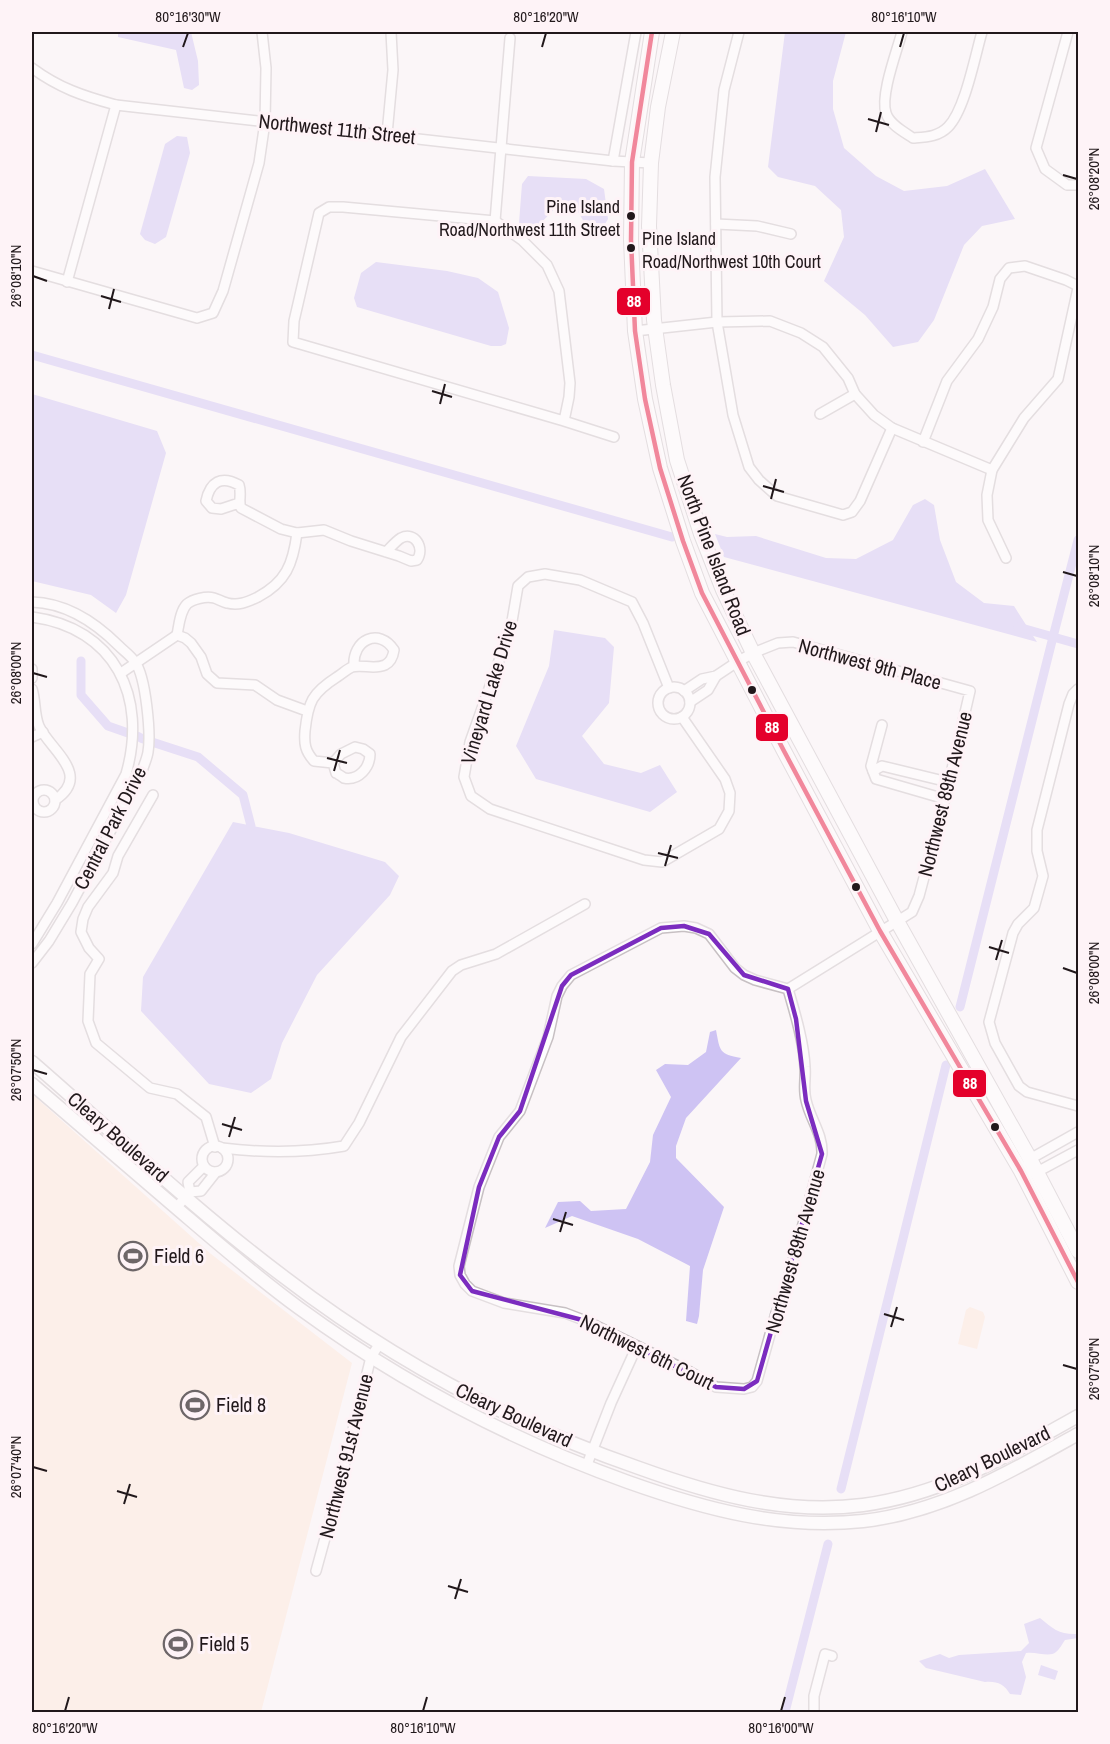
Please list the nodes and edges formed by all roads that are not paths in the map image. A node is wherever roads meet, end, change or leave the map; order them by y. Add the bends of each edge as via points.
1 (262, 32) edge
2 (391, 32) edge
3 (636, 32) edge
4 (652, 32) edge
5 (673, 32) edge
6 (739, 32) edge
7 (902, 32) edge
8 (982, 32) edge
9 (1068, 32) edge
10 (510, 38) dead end
11 (32, 68) edge
12 (116, 105) junction
13 (265, 122) junction
14 (387, 134) junction
15 (501, 147) junction
16 (613, 161) junction
17 (632, 162) junction
18 (651, 163) junction
19 (1078, 185) edge
20 (495, 221) junction
21 (716, 224) junction
22 (791, 234) dead end
23 (32, 271) edge
24 (67, 282) junction
25 (1078, 287) edge
26 (717, 322) junction
27 (655, 328) junction
28 (635, 331) junction
29 (855, 394) junction
30 (820, 414) dead end
31 (564, 421) junction
32 (892, 428) junction
33 (614, 437) dead end
34 (923, 442) junction
35 (992, 470) junction
36 (239, 503) dead end
37 (297, 533) junction
38 (386, 552) dead end
39 (1006, 558) dead end
40 (32, 602) edge
41 (32, 617) edge
42 (177, 635) junction
43 (753, 653) junction
44 (737, 662) junction
45 (136, 663) junction
46 (354, 666) junction
47 (32, 669) edge
48 (121, 673) junction
49 (716, 676) junction
50 (32, 678) edge
51 (669, 688) junction
52 (32, 689) edge
53 (1078, 689) edge
54 (684, 691) junction
55 (970, 691) joint
56 (690, 702) junction
57 (307, 711) junction
58 (682, 717) junction
59 (882, 725) dead end
60 (43, 732) junction
61 (32, 737) edge
62 (333, 764) dead end
63 (873, 771) junction
64 (948, 782) junction
65 (153, 795) dead end
66 (945, 799) junction
67 (55, 800) dead end
68 (585, 904) dead end
69 (897, 921) junction
70 (880, 931) junction
71 (32, 944) edge
72 (32, 963) edge
73 (788, 989) junction
74 (32, 1062) edge
75 (32, 1084) edge
76 (1078, 1106) edge
77 (1078, 1132) edge
78 (218, 1148) junction
79 (1078, 1150) edge
80 (246, 1151) junction
81 (1030, 1159) junction
82 (228, 1163) junction
83 (204, 1166) junction
84 (1021, 1171) junction
85 (216, 1172) junction
86 (1037, 1172) junction
87 (188, 1194) junction
88 (176, 1208) junction
89 (1078, 1251) edge
90 (1078, 1282) edge
91 (380, 1343) junction
92 (637, 1346) junction
93 (371, 1357) junction
94 (752, 1387) joint
95 (1078, 1416) edge
96 (1078, 1434) edge
97 (593, 1452) junction
98 (586, 1467) junction
99 (316, 1571) dead end
100 (832, 1656) dead end
101 (814, 1713) edge

1 - 13 street
2 - 14 street via 393,70
3 - 16 street
4 - 17 main road, North Pine Island Road
5 - 18 main road, North Pine Island Road
6 - 21 street via 724,90 715,177
7 - 8 street via 884,96 886,115 913,138 934,136 948,127 961,107
9 - 19 street via 1036,148 1045,169 1067,185
10 - 15 street
11 - 12 street, Northwest 11th Street via 84,97
12 - 13 street, Northwest 11th Street
12 - 24 street
13 - 14 street, Northwest 11th Street
13 - 24 street via 259,163 223,291 213,313 197,318
14 - 15 street, Northwest 11th Street
15 - 16 street, Northwest 11th Street
15 - 20 street
16 - 17 street, Northwest 11th Street
17 - 18 street, Northwest 11th Street
17 - 28 main road, North Pine Island Road
18 - 27 main road, North Pine Island Road via 649,226
20 - 31 street via 547,265 559,291 570,382
20 - 31 street via 329,207 319,213 294,321 293,342
21 - 22 street via 757,226
21 - 26 street
23 - 24 street
25 - 34 street via 1025,266 1010,268 1000,279 993,307 978,339 947,381
25 - 35 street via 1058,379 1024,418
26 - 27 street
26 - 29 street via 770,321 801,333 824,347 849,378
26 - 32 street via 733,415 749,467 777,495 843,515 852,512
27 - 28 street
27 - 43 main road, North Pine Island Road via 677,460 723,590
28 - 44 main road, North Pine Island Road via 660,468 702,593
29 - 30 street
29 - 32 street
31 - 33 street
32 - 34 street
34 - 35 street
35 - 39 street via 988,520
36 - 37 street via 281,530
37 - 38 street via 324,530
37 - 42 street via 290,565 272,589 243,604 204,597 195,600 182,612
40 - 45 street, Central Park Drive via 73,611 104,631
41 - 48 street, Central Park Drive via 75,629 102,649
42 - 45 street
42 - 57 street via 191,643 207,674 218,683 255,685 277,700
43 - 44 street, Northwest 9th Place
43 - 55 street, Northwest 9th Place via 778,643 793,642
43 - 69 main road, North Pine Island Road
44 - 49 street, Northwest 9th Place
44 - 70 main road, North Pine Island Road
45 - 48 street
45 - 72 street, Central Park Drive via 148,718 148,752 141,774 72,903
46 - 46 street via 383,666 390,662 394,650 384,641 368,639 355,653
46 - 57 street via 324,686
47 - 50 street
48 - 71 street, Central Park Drive via 133,721 132,753 126,774
49 - 54 street
49 - 56 street via 708,690
51 - 54 street
51 - 58 street via 661,695 660,710 672,719
51 - 58 street, Vineyard Lake Drive via 632,602 580,580 545,574 528,577 518,586 511,627 470,742 464,777 471,796 490,809 644,860 662,862 719,829 729,811 730,793 725,778
52 - 60 street
53 - 76 street via 1069,704 1037,830 1043,876 1034,908 1013,933 989,1026 1019,1086 1027,1092
54 - 56 street
55 - 64 street, Northwest 89th Avenue
56 - 58 street
57 - 62 street via 307,753 314,761
59 - 63 street via 870,766
60 - 61 street
60 - 67 street via 69,771 66,790
63 - 64 street via 882,766
63 - 66 street via 876,779
64 - 66 street, Northwest 89th Avenue
65 - 78 street via 118,856 113,873 83,919 81,932 99,959 90,974 88,1021 96,1043 150,1088 177,1094 206,1117
66 - 69 street, Northwest 89th Avenue via 919,896 912,912
68 - 80 street via 496,954 452,971 400,1037 344,1146 313,1151
69 - 70 street, Northwest 89th Avenue
69 - 81 main road, North Pine Island Road
70 - 73 street, Northwest 89th Avenue
70 - 84 main road, North Pine Island Road
73 - 92 street, Northwest 6th Court via 744,975 709,934 674,926 661,928 571,975 557,996 548,1037 520,1111 499,1137 479,1187 460,1275 472,1291 504,1303 565,1313
73 - 94 street, Northwest 89th Avenue via 806,1068 806,1101 821,1138 822,1154 784,1294
74 - 87 street, Cleary Boulevard
75 - 88 street, Cleary Boulevard
77 - 81 street
78 - 80 street
78 - 82 street via 227,1154
78 - 83 street via 205,1151
79 - 86 street
80 - 82 street
81 - 84 street
81 - 86 main road, North Pine Island Road
82 - 85 street
83 - 85 street
83 - 87 street via 188,1182
84 - 86 street
84 - 90 main road, North Pine Island Road
85 - 87 street via 201,1191
86 - 89 main road, North Pine Island Road
87 - 88 street
87 - 91 street, Cleary Boulevard via 284,1277
88 - 93 street, Cleary Boulevard via 276,1291
91 - 93 street, Northwest 91st Avenue
91 - 97 street, Cleary Boulevard via 474,1398
92 - 94 street, Northwest 6th Court via 717,1387
92 - 97 street
93 - 98 street, Cleary Boulevard via 462,1409
93 - 99 street, Northwest 91st Avenue
95 - 97 street, Cleary Boulevard via 950,1483 892,1500 832,1508 742,1500
96 - 98 street, Cleary Boulevard via 954,1499 894,1516 835,1524 744,1516 656,1492
97 - 98 street
100 - 101 street via 825,1654 814,1696

